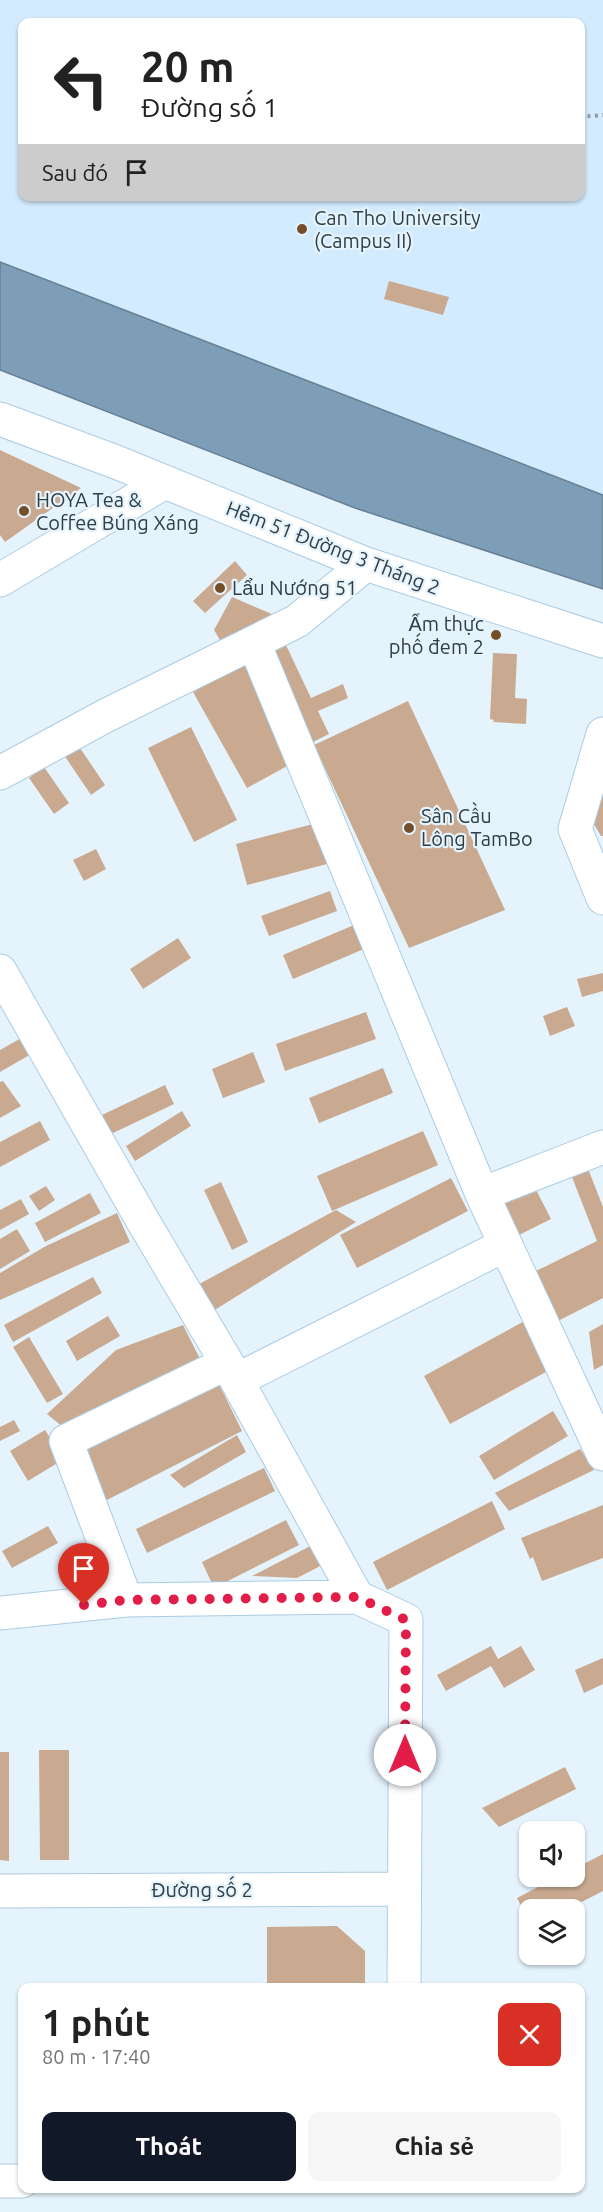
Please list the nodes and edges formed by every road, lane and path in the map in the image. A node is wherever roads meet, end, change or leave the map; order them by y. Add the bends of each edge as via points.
1 (603, 115) edge
2 (585, 117) edge
3 (0, 419) edge
4 (165, 482) junction
5 (366, 564) junction
6 (0, 580) edge
7 (603, 641) edge
8 (254, 642) junction
9 (603, 734) edge
10 (0, 773) edge
11 (603, 898) edge
12 (0, 971) edge
13 (603, 1147) edge
14 (482, 1194) junction
15 (505, 1245) junction
16 (232, 1372) junction
17 (603, 1454) edge
18 (357, 1597) junction
19 (126, 1600) junction
20 (0, 1613) edge
21 (404, 1889) junction
22 (0, 1891) edge
23 (404, 1983) edge
24 (0, 2181) edge
25 (18, 2181) edge

1 - 2 path
3 - 4 street, Hẻm 51 Đường 3 Tháng 2
4 - 5 street, Hẻm 51 Đường 3 Tháng 2
4 - 6 street
5 - 7 street, Hẻm 51 Đường 3 Tháng 2
5 - 8 street via 297,621
8 - 10 street
8 - 14 street
9 - 11 street via 575,829
12 - 16 street
13 - 14 street
14 - 15 street
15 - 16 street
15 - 17 street
16 - 18 street
16 - 19 street via 66,1441
18 - 19 street
18 - 21 street via 406,1620
19 - 20 street
21 - 22 street, Đường số 2
21 - 23 street
24 - 25 street

